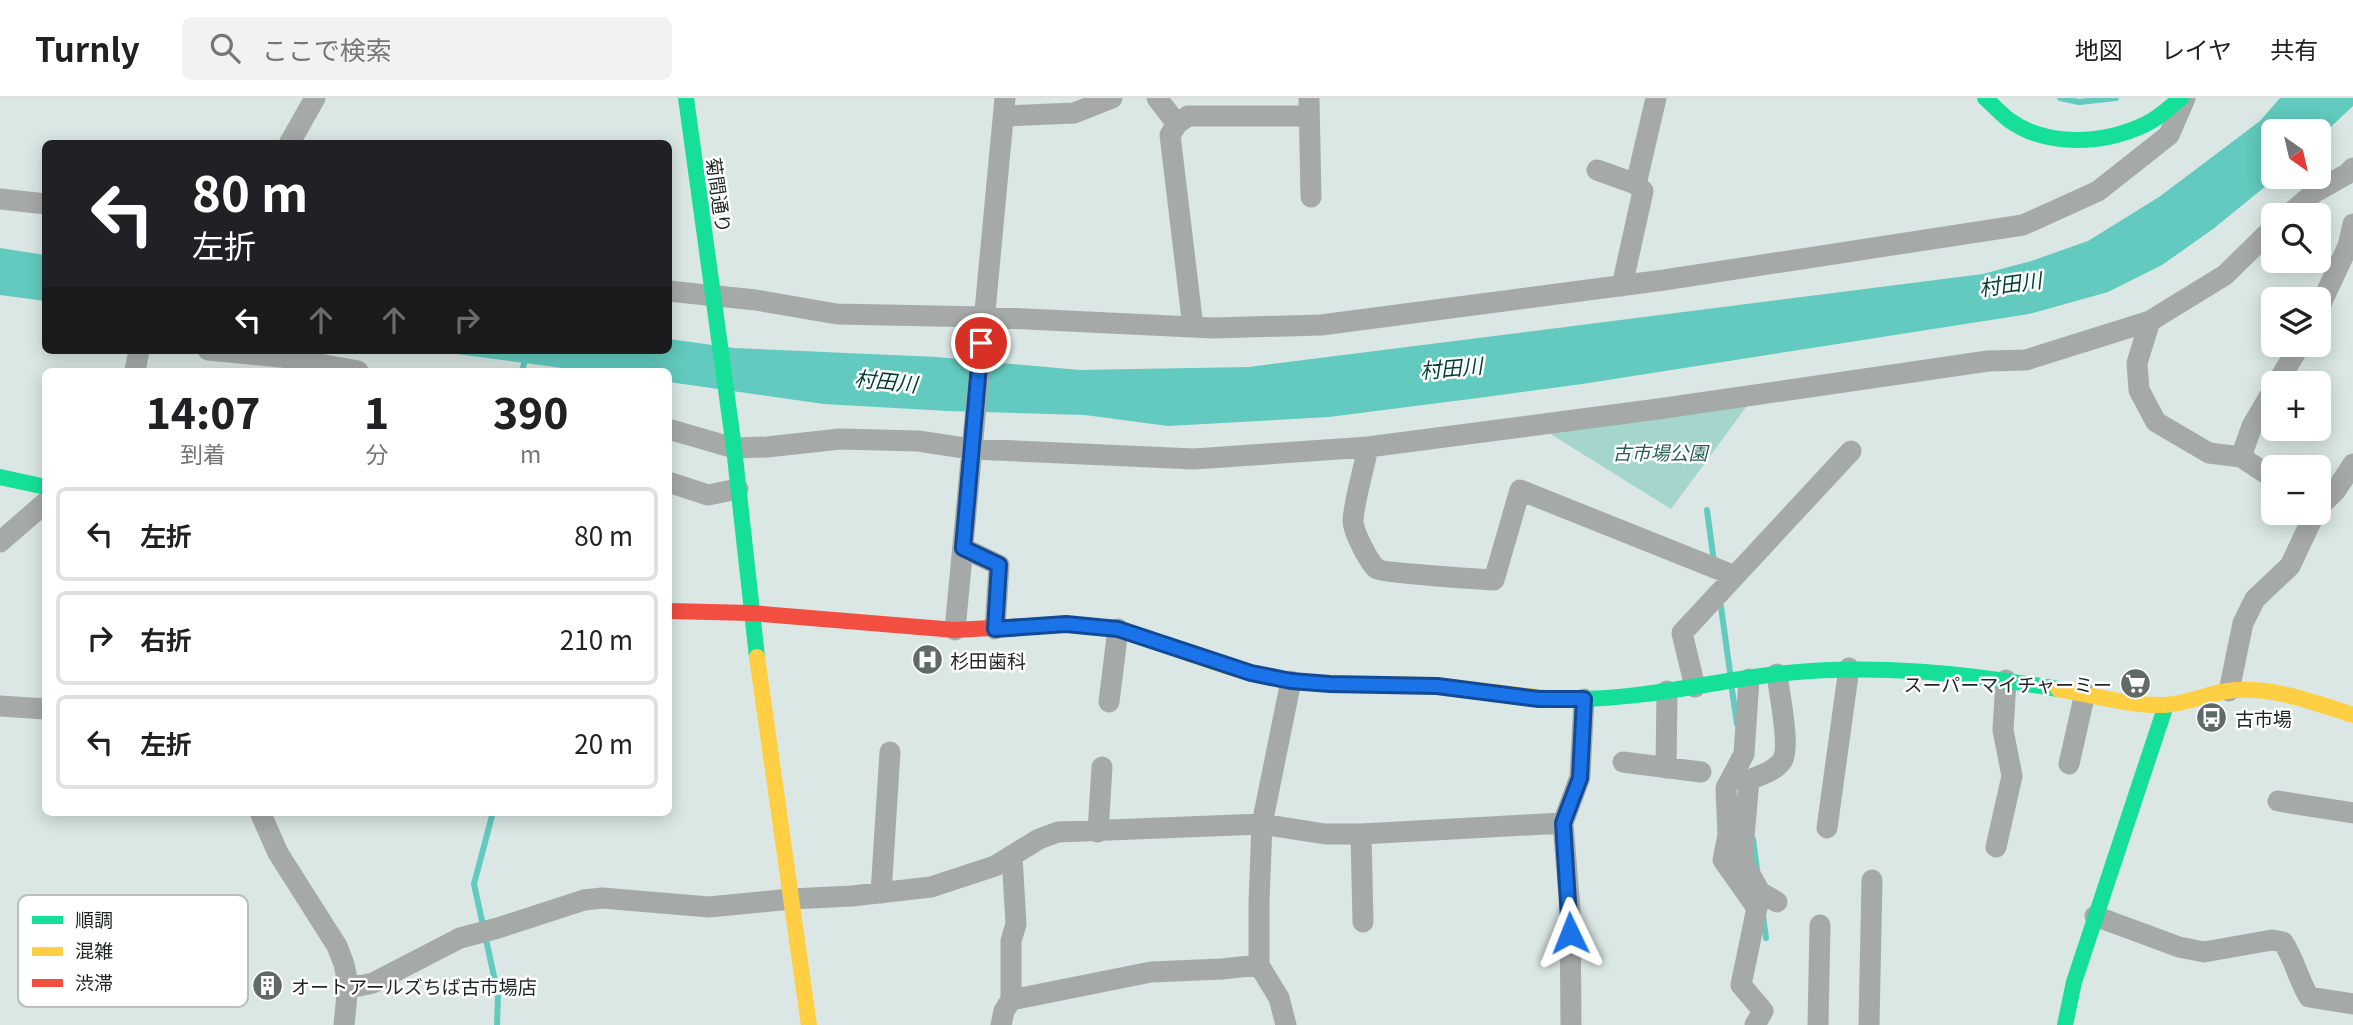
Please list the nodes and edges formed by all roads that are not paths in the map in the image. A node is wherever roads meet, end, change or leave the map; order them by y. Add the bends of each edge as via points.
1 (315, 98) edge
2 (686, 98) edge
3 (1112, 98) edge
4 (1157, 98) edge
5 (1656, 98) edge
6 (1984, 98) edge
7 (2183, 98) edge
8 (1005, 107) edge
9 (1309, 107) edge
10 (1177, 124) junction
11 (291, 140) edge
12 (1597, 170) dead end
13 (2351, 178) edge
14 (1636, 184) junction
15 (1311, 197) dead end
16 (0, 199) edge
17 (2302, 203) edge
18 (42, 204) edge
19 (2353, 224) edge
20 (2261, 240) edge
21 (1622, 286) junction
22 (2329, 287) edge
23 (672, 292) edge
24 (713, 297) junction
25 (984, 317) junction
26 (2150, 321) junction
27 (1193, 327) junction
28 (250, 354) edge
29 (342, 368) edge
30 (2261, 411) edge
31 (672, 430) edge
32 (1368, 447) junction
33 (734, 448) junction
34 (971, 449) junction
35 (1851, 451) dead end
36 (2241, 457) junction
37 (2353, 464) edge
38 (2261, 470) edge
39 (0, 477) edge
40 (672, 483) edge
41 (42, 486) edge
42 (738, 489) junction
43 (2331, 495) edge
44 (42, 505) edge
45 (2309, 525) edge
46 (0, 542) edge
47 (963, 548) junction
48 (1735, 576) junction
49 (672, 611) edge
50 (751, 613) junction
51 (995, 629) junction
52 (1118, 629) junction
53 (955, 630) junction
54 (1849, 668) junction
55 (1777, 674) junction
56 (1749, 679) junction
57 (2006, 680) junction
58 (1291, 681) junction
59 (1695, 687) junction
60 (1667, 691) junction
61 (2229, 691) junction
62 (2085, 693) junction
63 (1584, 699) junction
64 (1109, 702) dead end
65 (2166, 705) junction
66 (0, 706) edge
67 (42, 709) edge
68 (2353, 715) edge
69 (890, 751) dead end
70 (1623, 762) dead end
71 (2069, 764) dead end
72 (1102, 766) dead end
73 (1666, 768) junction
74 (1701, 772) dead end
75 (2278, 801) dead end
76 (2353, 813) edge
77 (262, 816) edge
78 (1563, 823) junction
79 (1262, 824) junction
80 (1827, 828) dead end
81 (1098, 832) junction
82 (1362, 834) junction
83 (1996, 847) dead end
84 (1012, 856) junction
85 (1871, 880) dead end
86 (881, 893) junction
87 (791, 899) junction
88 (1777, 902) dead end
89 (2095, 916) junction
90 (1363, 922) dead end
91 (1821, 925) dead end
92 (1259, 965) junction
93 (348, 984) junction
94 (1011, 1000) junction
95 (2353, 1004) edge
96 (344, 1025) edge
97 (809, 1025) edge
98 (1001, 1025) edge
99 (1286, 1025) edge
100 (1571, 1025) edge
101 (1755, 1025) edge
102 (1818, 1025) edge
103 (1869, 1025) edge
104 (2065, 1025) edge

1 - 11 street
2 - 24 street, 菊間通り
3 - 8 street via 1074,113
4 - 10 street
5 - 14 street
6 - 7 street via 2011,120 2039,134 2084,140 2108,138 2147,124
7 - 21 street via 2169,135 2098,191 2023,225
8 - 25 street
9 - 10 street via 1188,116
9 - 15 street
10 - 27 street via 1170,135
12 - 14 street
13 - 17 street via 2315,192
14 - 21 street via 1643,191
16 - 18 street
19 - 22 street
20 - 26 street via 2225,275
21 - 27 street via 1321,325
23 - 24 street
24 - 25 street via 837,314
24 - 33 street, 菊間通り
25 - 27 street
25 - 34 street
26 - 32 street via 2026,360 1989,361
26 - 36 street via 2137,363 2138,390 2156,422 2209,453
28 - 29 street
30 - 36 street
31 - 33 street
32 - 34 street via 1194,459
32 - 48 street via 1353,521 1355,536 1376,568 1387,573 1494,580 1520,490
33 - 34 street via 841,439 918,441
33 - 42 street, 菊間通り
34 - 47 street
35 - 48 street
36 - 38 street
37 - 43 street
39 - 41 street
40 - 42 street via 708,495
42 - 50 street, 菊間通り
44 - 46 street
45 - 61 street via 2290,566 2255,599 2243,623
47 - 51 street via 999,565
47 - 53 street
48 - 59 street via 1682,633
49 - 50 street
50 - 53 street
50 - 87 street, 菊間通り
51 - 52 street via 1066,624
51 - 53 street
52 - 58 street via 1251,673
52 - 64 street
54 - 55 street
54 - 57 street
54 - 80 street
55 - 56 street
55 - 88 street via 1786,748 1783,760 1773,770 1749,780 1742,860 1760,892
56 - 59 street
56 - 101 street via 1744,754 1726,788 1728,835 1723,860 1757,908 1741,985 1763,1011
57 - 62 street
57 - 83 street via 2003,730 2012,776
58 - 63 street via 1437,686 1539,699
58 - 79 street
59 - 60 street
60 - 63 street
60 - 73 street
61 - 65 street
61 - 68 street via 2277,693
62 - 65 street
62 - 71 street
63 - 78 street via 1580,778
65 - 89 street
66 - 67 street
69 - 86 street
70 - 73 street
72 - 81 street
73 - 74 street
75 - 76 street
77 - 93 street via 278,853 337,946
78 - 82 street
78 - 100 street via 1570,909
79 - 81 street
79 - 82 street via 1325,834
79 - 92 street
81 - 84 street via 1058,832
82 - 90 street
84 - 86 street via 931,887
84 - 94 street via 1016,924 1011,941
85 - 103 street
86 - 87 street
87 - 93 street via 709,907 584,900 460,938 373,984
87 - 97 street, 菊間通り
89 - 95 street via 2204,952 2283,942 2309,997
89 - 104 street
91 - 102 street
92 - 94 street via 1151,972
92 - 99 street via 1279,998
93 - 96 street
94 - 98 street

